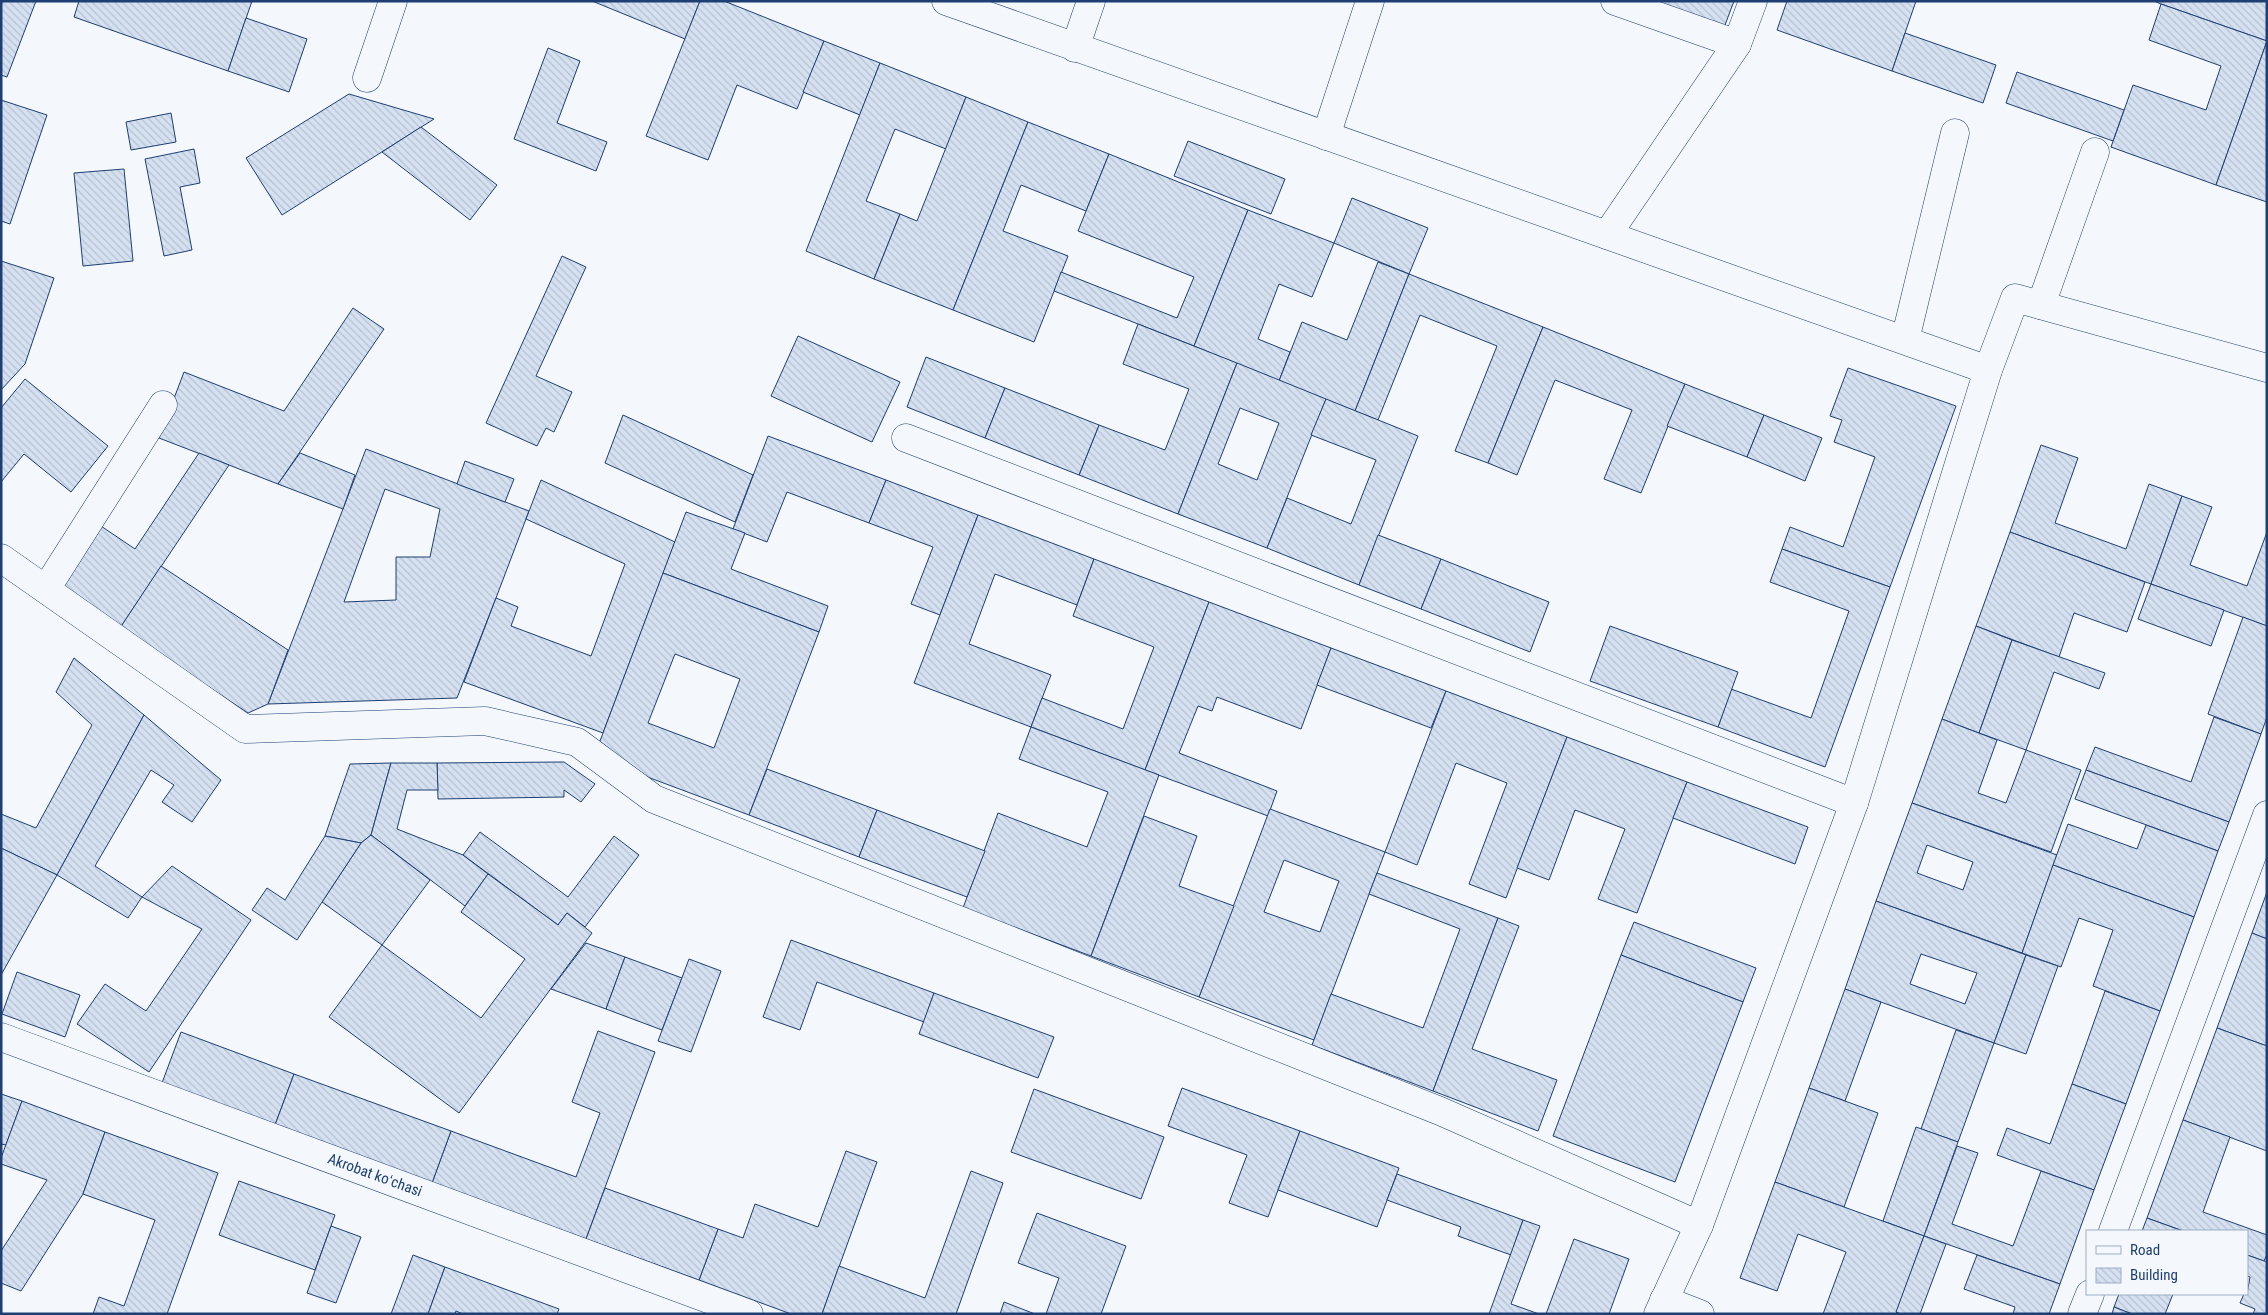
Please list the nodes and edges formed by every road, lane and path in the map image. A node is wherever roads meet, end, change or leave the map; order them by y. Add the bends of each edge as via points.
1 (393, 1) edge
2 (946, 1) edge
3 (1091, 1) edge
4 (1370, 1) edge
5 (1614, 1) edge
6 (1754, 1) edge
7 (1738, 44) junction
8 (1075, 48) junction
9 (367, 78) dead end
10 (1955, 133) dead end
11 (1326, 136) junction
12 (2095, 152) dead end
13 (1607, 235) junction
14 (2041, 305) junction
15 (1905, 340) junction
16 (2267, 368) edge
17 (1988, 370) junction
18 (164, 405) dead end
19 (906, 438) dead end
20 (1, 558) edge
21 (46, 589) junction
22 (1854, 803) junction
23 (2267, 815) edge
24 (1, 1037) edge
25 (1699, 1225) junction
26 (2113, 1230) edge
27 (2090, 1295) edge
28 (1661, 1307) edge
29 (749, 1314) edge
30 (1700, 1314) edge
31 (2082, 1314) edge

1 - 9 street
2 - 8 street
3 - 8 street
4 - 11 street
5 - 7 street
6 - 7 street
7 - 13 street
8 - 11 street
10 - 15 street
11 - 13 street
12 - 14 street
13 - 15 street
14 - 16 street
14 - 17 street via 2015,298
15 - 17 street
17 - 22 street
18 - 21 street
19 - 22 street
20 - 21 street
21 - 25 street via 245,729 485,721 577,742 654,799 1440,1111
22 - 25 street
23 - 26 street
24 - 29 street, Akrobat koʻchasi
25 - 28 street
27 - 31 street
28 - 30 street

